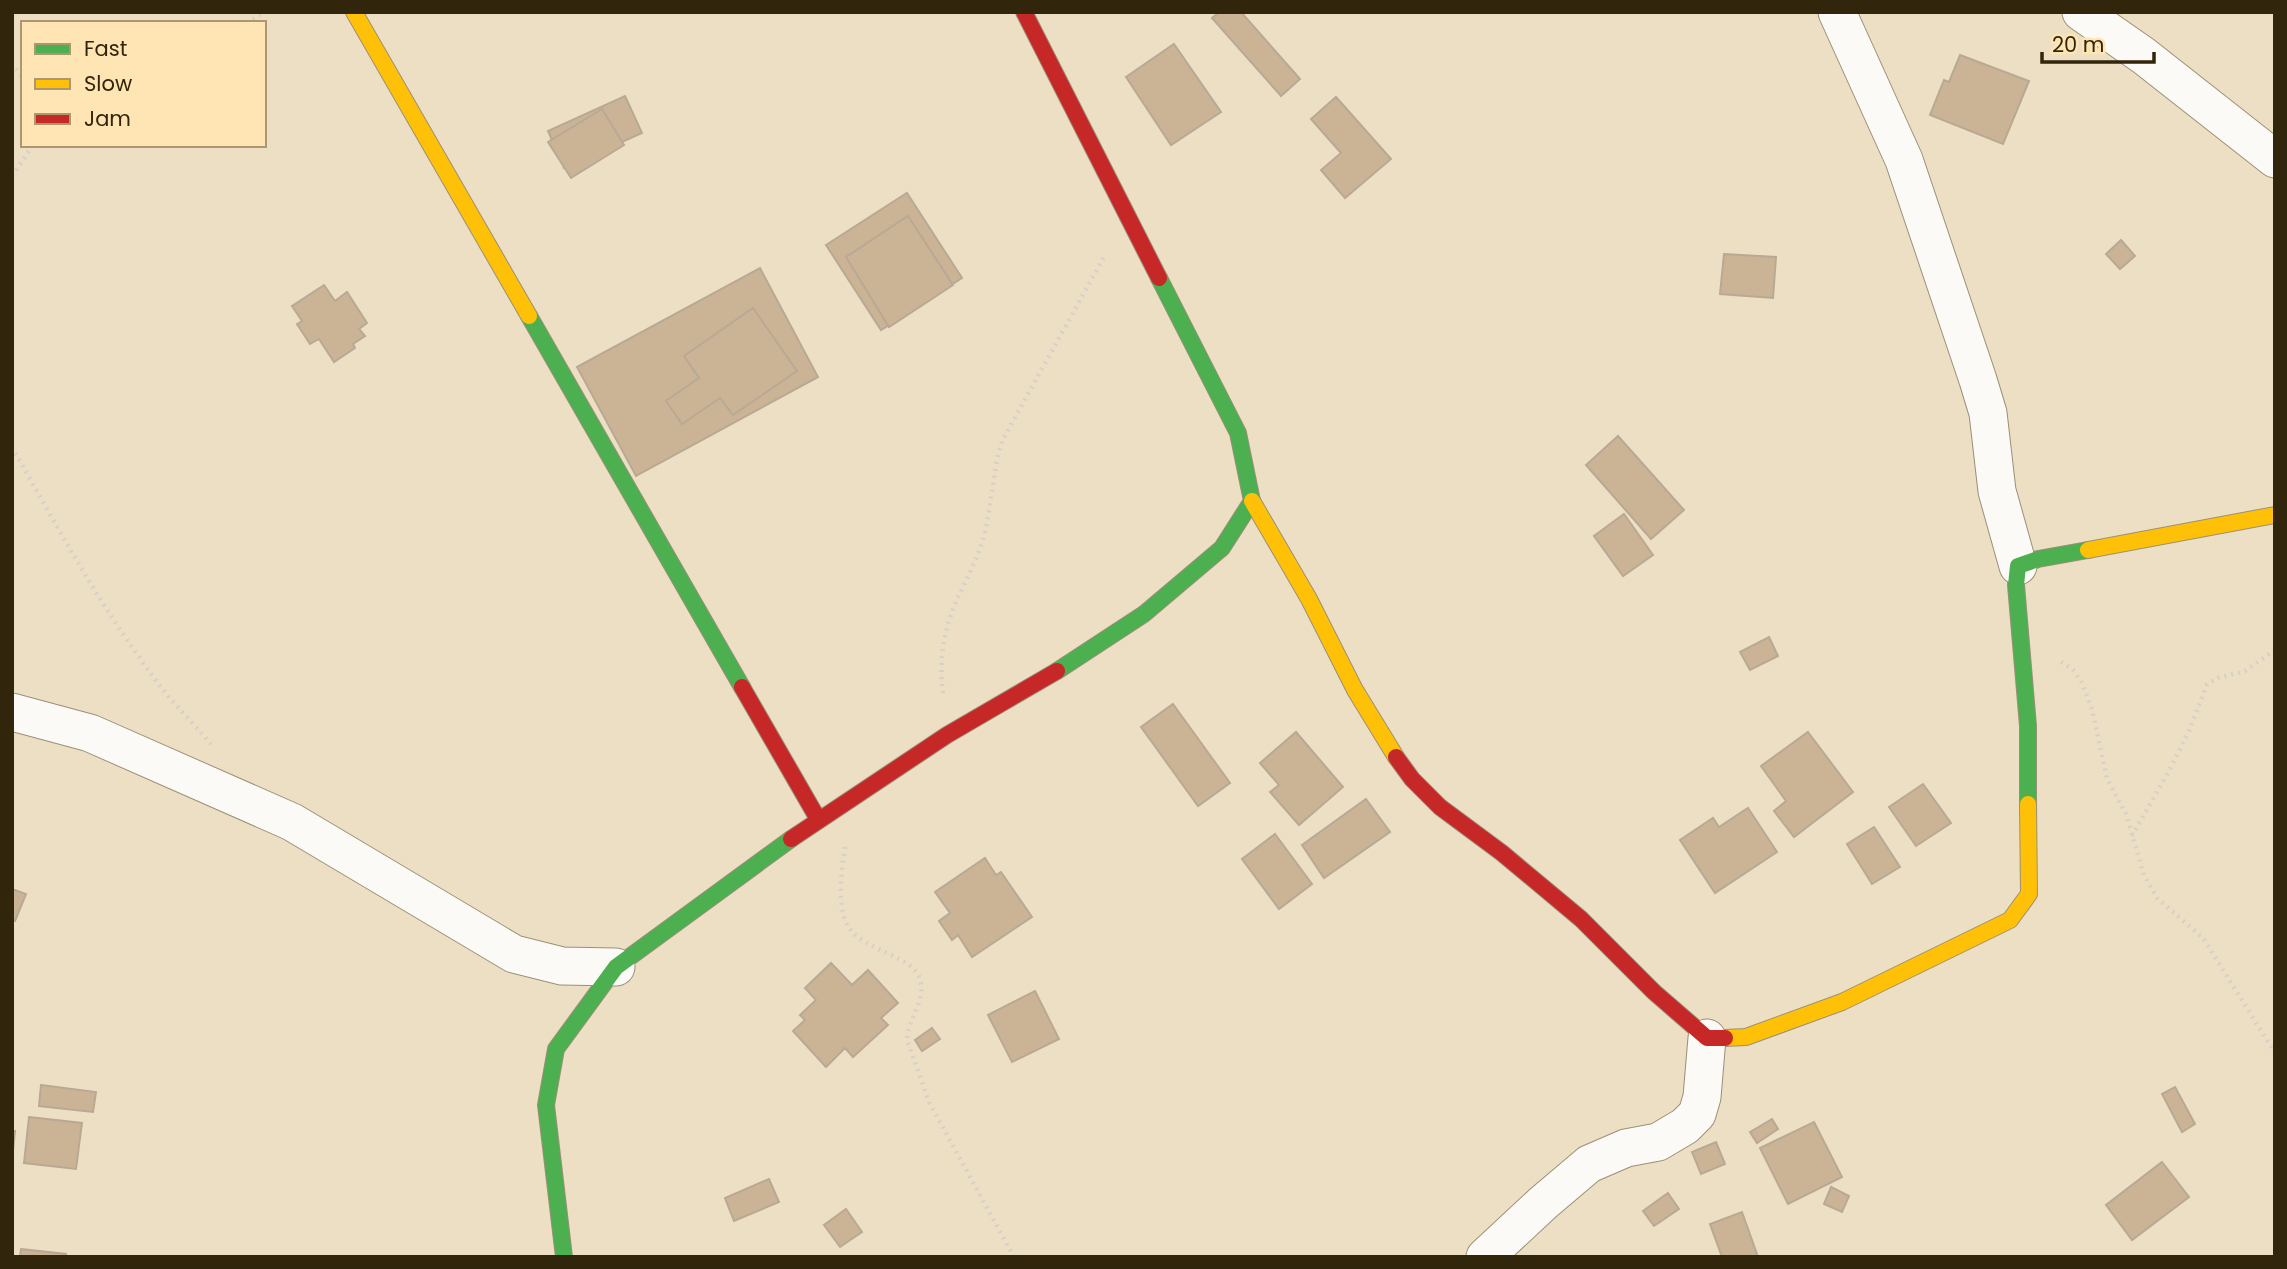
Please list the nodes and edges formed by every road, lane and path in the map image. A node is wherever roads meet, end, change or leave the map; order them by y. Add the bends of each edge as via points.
1 (354, 12) edge
2 (1024, 12) edge
3 (1837, 12) edge
4 (2081, 12) edge
5 (32, 147) edge
6 (2275, 159) edge
7 (12, 176) edge
8 (1128, 215) junction
9 (12, 447) edge
10 (1252, 501) junction
11 (2275, 515) edge
12 (2018, 566) junction
13 (2275, 650) edge
14 (2057, 659) dead end
15 (12, 712) edge
16 (947, 735) junction
17 (213, 746) dead end
18 (851, 797) junction
19 (818, 819) junction
20 (2132, 837) junction
21 (616, 967) junction
22 (1707, 1038) junction
23 (2275, 1053) edge
24 (564, 1257) edge
25 (1014, 1257) edge
26 (1485, 1257) edge

1 - 19 street
2 - 8 street
3 - 12 street via 1905,160 1978,380 1988,413 1997,491
4 - 6 street
5 - 7 path
8 - 10 street via 1238,433
8 - 16 path via 1002,441 982,543 955,604 941,653
9 - 17 path via 68,548 128,642
10 - 16 street via 1222,548 1144,614
10 - 22 street via 1355,690 1412,779 1440,807 1580,919
11 - 12 street
12 - 22 street via 2028,726 2029,894 2010,919 1842,1002 1746,1037
13 - 20 path via 2245,671 2207,684 2185,741
14 - 20 path via 2082,683 2107,779 2126,814
15 - 21 street via 90,733 292,822 514,954 562,965
16 - 18 street
18 - 19 street
18 - 25 path via 842,867 842,911 848,928 910,964 919,976 922,995 907,1040 929,1102
19 - 21 street
20 - 23 path via 2157,898 2203,939
21 - 24 street via 556,1049 546,1105
22 - 26 street via 1702,1097 1697,1114 1685,1126 1658,1142 1626,1148 1590,1164

